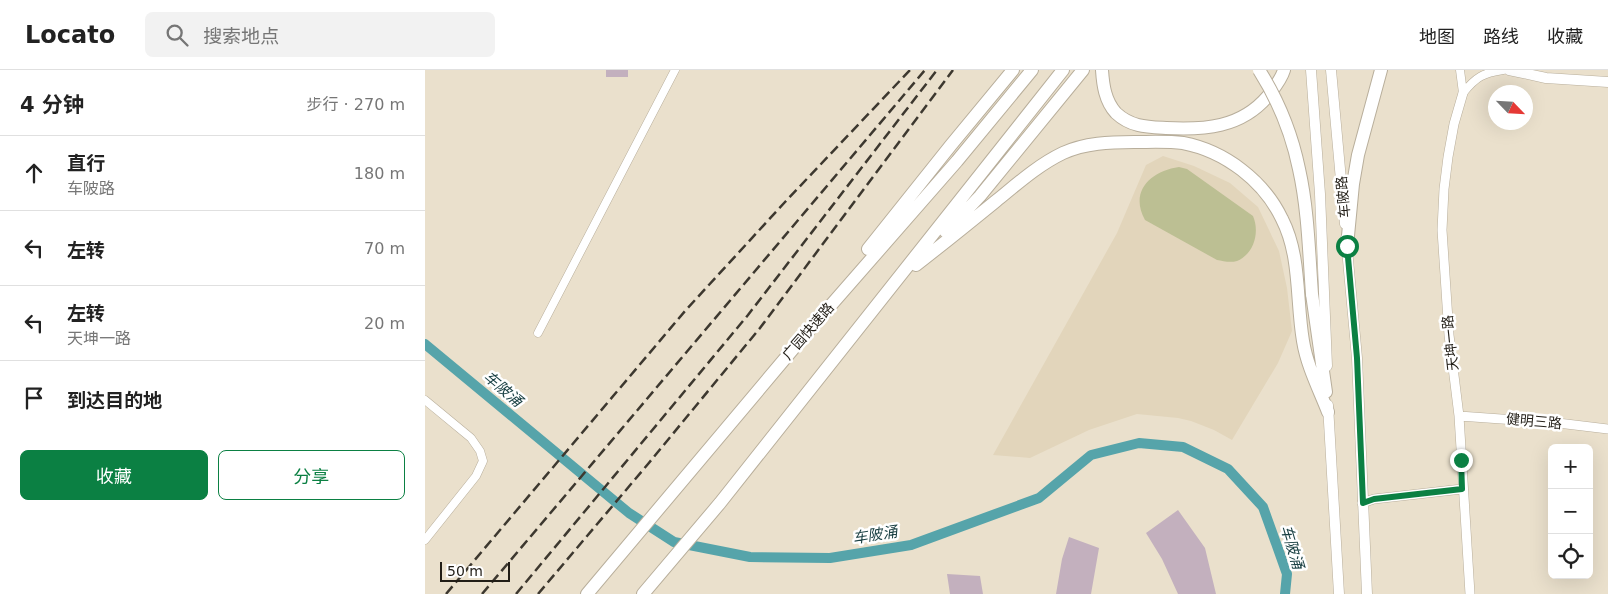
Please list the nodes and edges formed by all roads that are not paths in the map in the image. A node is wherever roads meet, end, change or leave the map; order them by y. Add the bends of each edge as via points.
1 (675, 70) edge
2 (1013, 70) edge
3 (1032, 70) edge
4 (1063, 70) edge
5 (1083, 70) edge
6 (1103, 70) edge
7 (1259, 70) edge
8 (1284, 70) edge
9 (1311, 70) edge
10 (1331, 70) edge
11 (1381, 70) edge
12 (1460, 70) edge
13 (1503, 70) edge
14 (1509, 70) edge
15 (1608, 82) edge
16 (1463, 93) junction
17 (1347, 246) junction
18 (899, 280) junction
19 (538, 332) dead end
20 (804, 336) junction
21 (425, 400) edge
22 (1328, 412) junction
23 (1459, 416) junction
24 (1608, 429) edge
25 (1462, 489) junction
26 (1363, 503) junction
27 (425, 540) edge
28 (647, 589) edge
29 (587, 594) edge
30 (1339, 594) edge
31 (1367, 594) edge
32 (1470, 594) edge

1 - 19 street
2 - 20 highway via 890,221
3 - 20 highway, 广园快速路
4 - 18 highway
5 - 18 highway via 980,196
6 - 8 highway via 1103,88 1108,100 1123,118 1134,125 1193,129 1227,124 1249,113 1275,88
7 - 22 highway, bridge via 1277,104 1299,166
9 - 22 main road, 车陂路 via 1320,194
10 - 17 main road, 车陂路
11 - 17 highway via 1358,155
12 - 16 street
13 - 16 street via 1487,72 1472,81
14 - 15 main road via 1546,78
16 - 23 street, 天坤一路 via 1448,157 1442,230 1449,336
17 - 26 main road, 车陂路 via 1357,358
18 - 22 highway via 1033,170 1065,153 1117,142 1175,143 1200,148 1235,165 1253,179 1283,219 1293,246 1303,342
18 - 28 highway
20 - 29 highway, 广园快速路
21 - 27 street via 471,438 483,461
22 - 30 main road, 车陂路
23 - 24 street, 健明三路
23 - 25 street, 天坤一路
25 - 26 street
25 - 32 street, 天坤一路
26 - 31 main road, 车陂路

